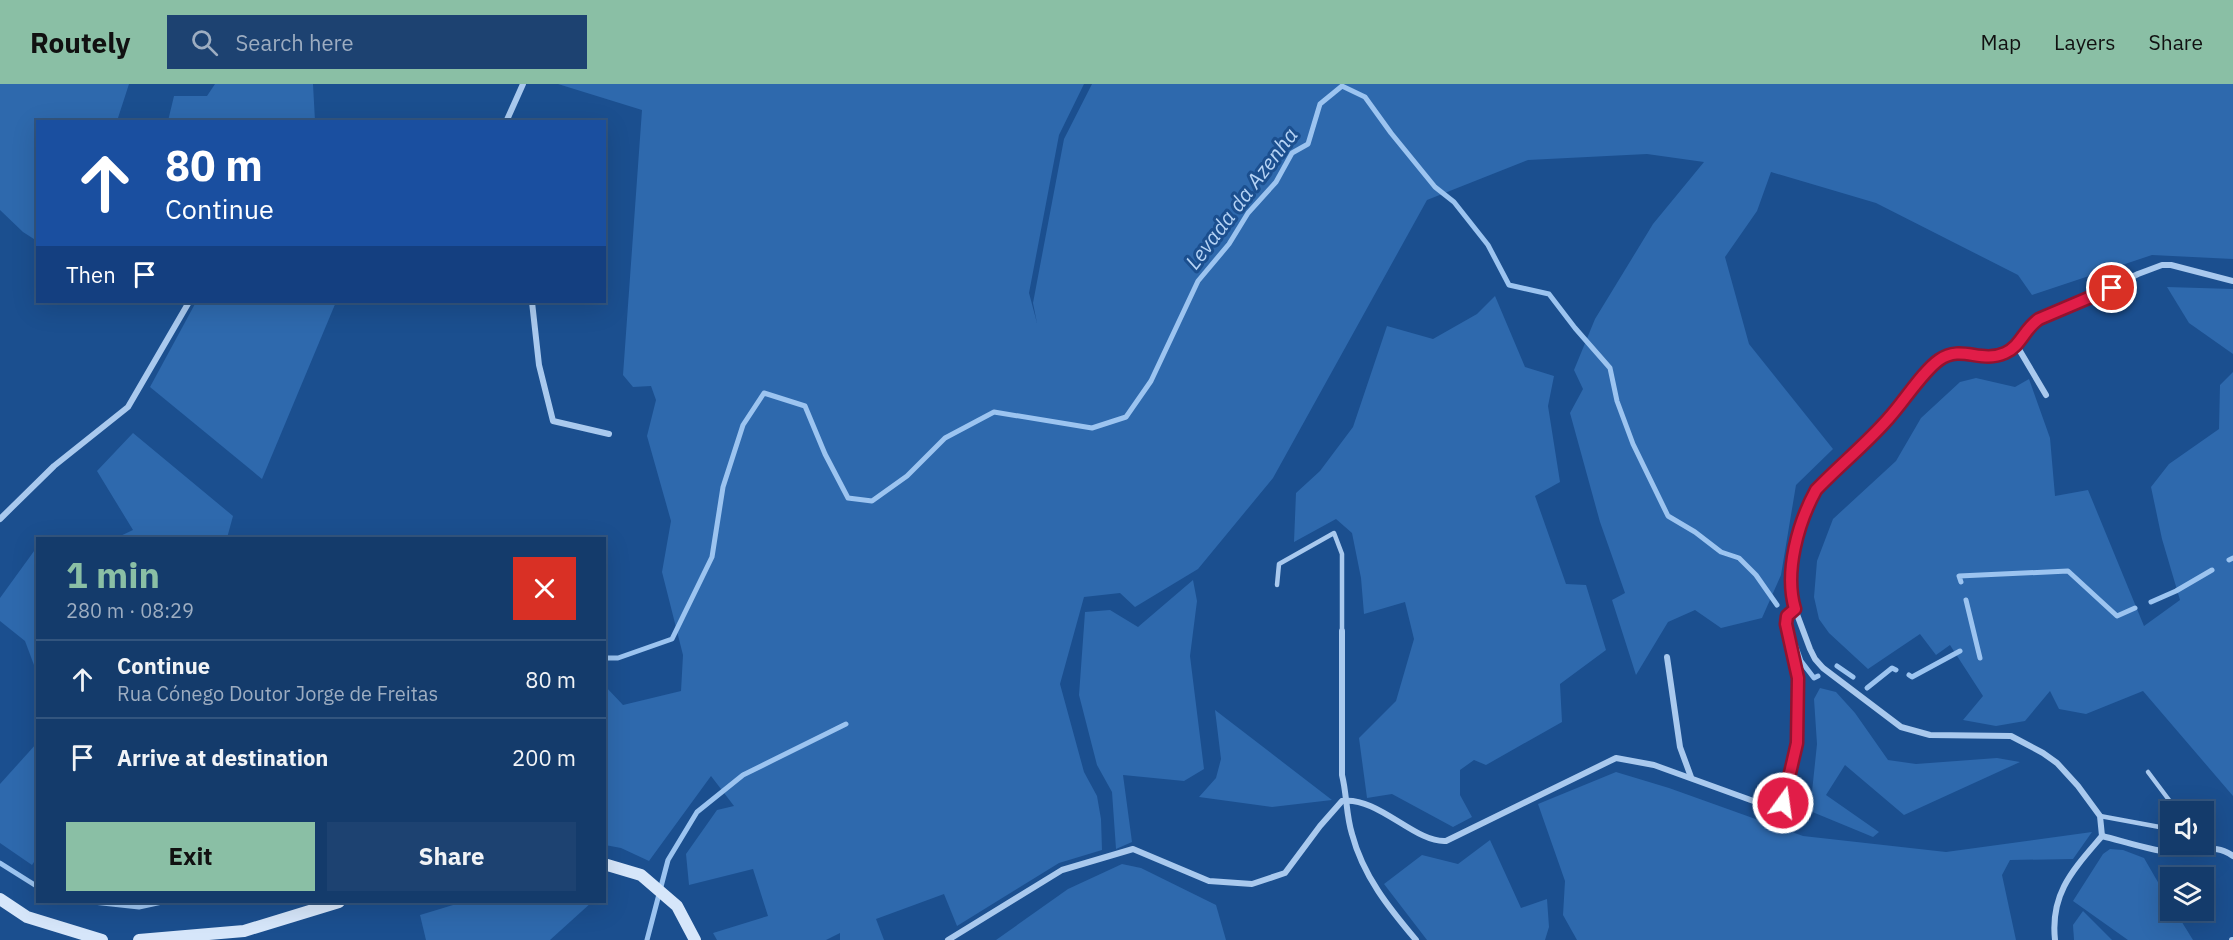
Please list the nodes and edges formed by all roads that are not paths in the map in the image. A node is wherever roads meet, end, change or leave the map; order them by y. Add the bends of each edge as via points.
1 (523, 84) edge
2 (507, 120) edge
3 (2233, 281) edge
4 (188, 303) edge
5 (532, 303) edge
6 (2018, 346) junction
7 (2046, 395) dead end
8 (609, 434) dead end
9 (0, 519) edge
10 (1277, 585) dead end
11 (1795, 609) junction
12 (1342, 631) joint
13 (1667, 657) dead end
14 (2148, 772) dead end
15 (1691, 777) junction
16 (1347, 801) junction
17 (2170, 801) edge
18 (2100, 816) junction
19 (2160, 827) edge
20 (2102, 836) junction
21 (2233, 856) edge
22 (606, 865) edge
23 (0, 899) edge
24 (336, 903) edge
25 (102, 940) edge
26 (140, 940) edge
27 (695, 940) edge
28 (948, 940) edge
29 (1416, 940) edge
30 (2055, 940) edge

1 - 2 street
3 - 6 street via 2171,265 2154,268 2039,319 2029,325
4 - 9 street via 128,407 54,466
5 - 8 street via 539,365 553,421
6 - 7 street
6 - 11 street via 1990,358 1961,352 1938,361 1888,420 1816,490 1797,542 1790,584
10 - 12 lane via 1279,564 1334,532 1342,554
11 - 15 street via 1787,616 1786,624 1798,678 1797,743 1785,800 1770,807
11 - 18 street via 1810,649 1823,668 1902,727 1930,735 2011,736 2057,763
12 - 16 street via 1342,775
13 - 15 street via 1680,747
14 - 17 lane
15 - 16 street via 1654,765 1613,759 1446,841 1434,841 1378,810
16 - 28 street via 1338,804 1285,873 1277,877 1252,884 1209,880 1133,849 1062,870
16 - 29 street via 1351,833 1366,872 1388,907
18 - 19 lane
18 - 20 street
20 - 21 street via 2172,852 2215,848
20 - 30 street via 2077,865 2060,894 2053,920
22 - 27 main road via 641,875 677,906
23 - 25 main road via 27,917
24 - 26 main road via 244,931

